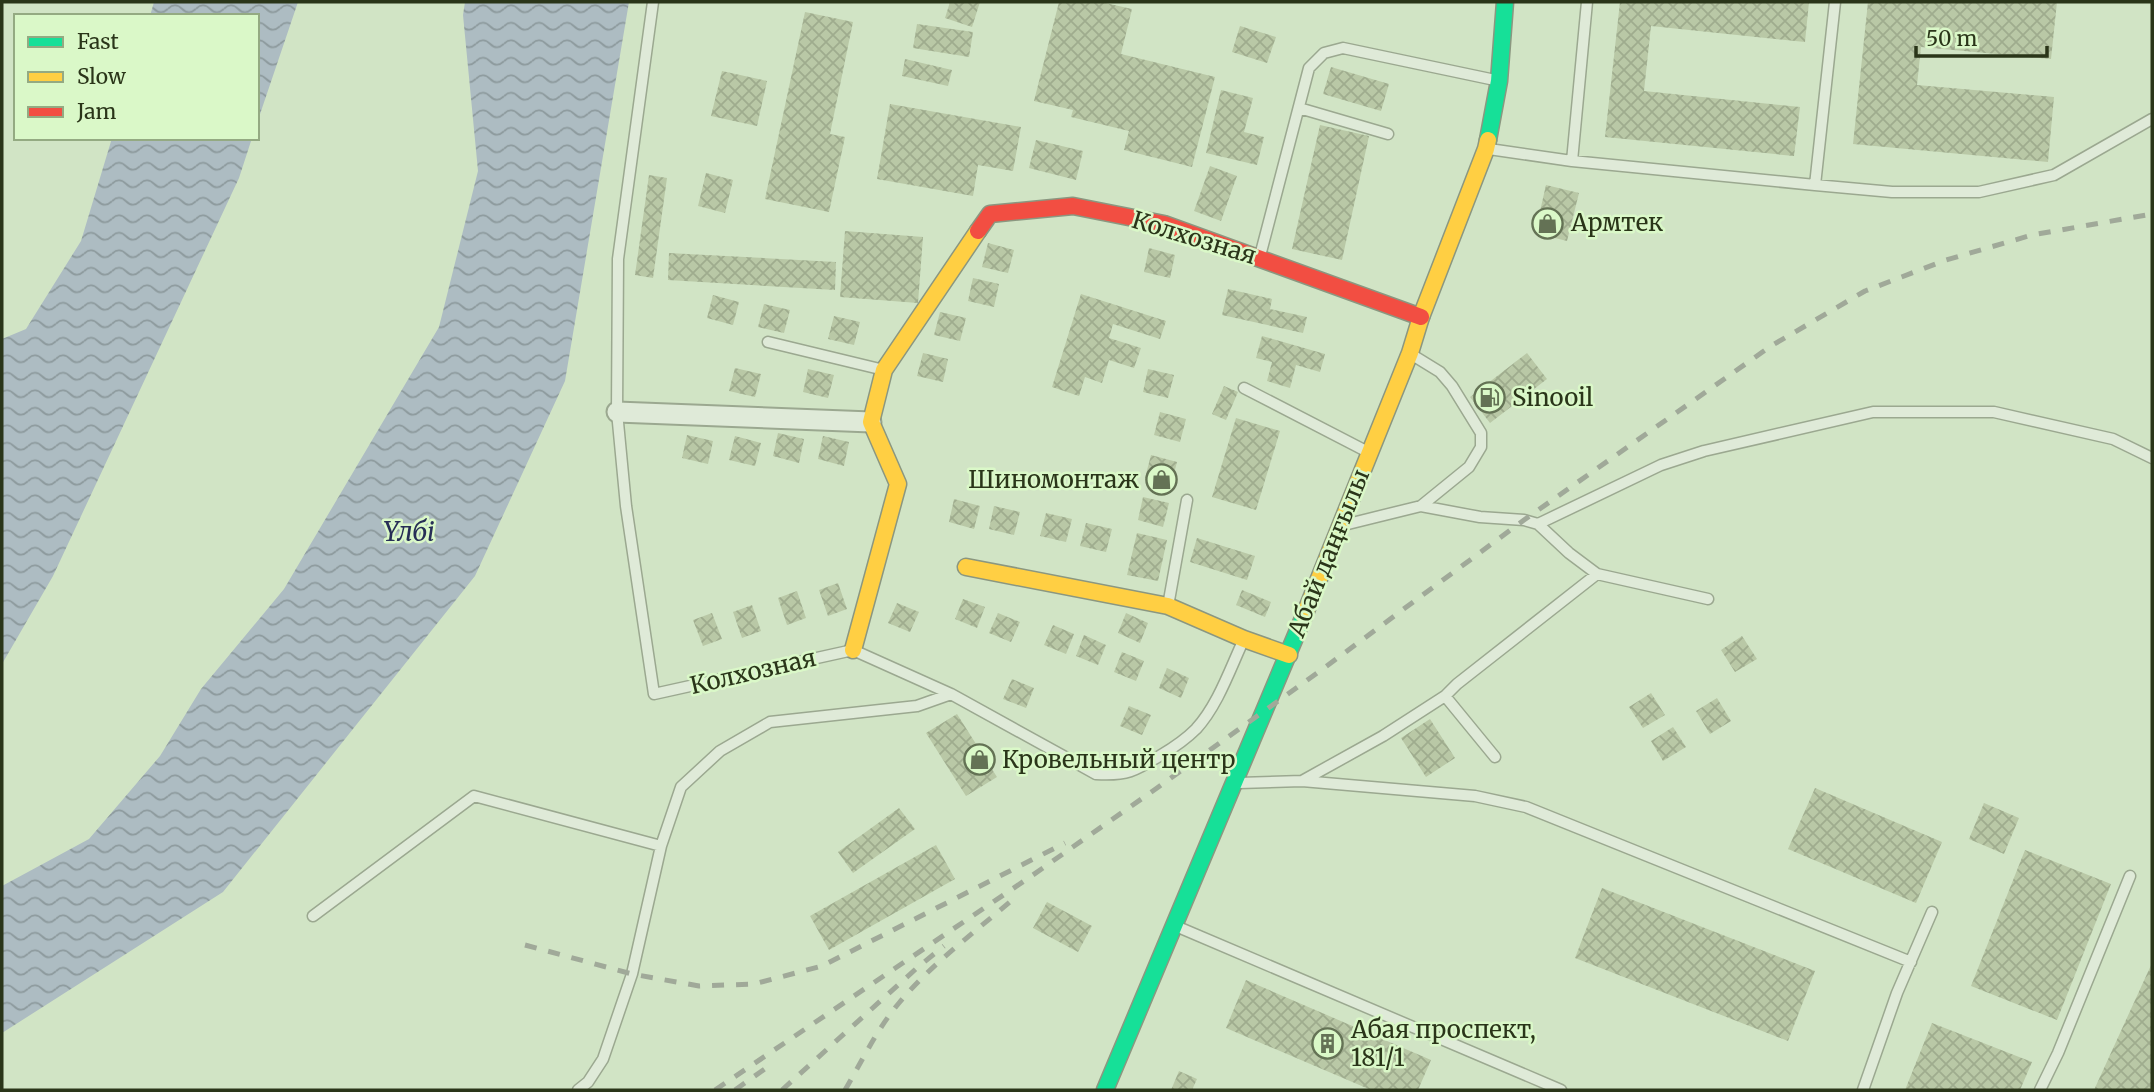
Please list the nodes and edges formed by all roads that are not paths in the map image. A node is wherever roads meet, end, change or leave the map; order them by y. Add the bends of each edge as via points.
1 (653, 2) edge
2 (1505, 2) edge
3 (1587, 2) edge
4 (1835, 2) edge
5 (1499, 81) junction
6 (1299, 108) junction
7 (2152, 119) edge
8 (1388, 134) dead end
9 (1486, 149) junction
10 (1572, 161) junction
11 (1815, 185) junction
12 (1260, 258) junction
13 (1421, 317) junction
14 (768, 342) dead end
15 (1410, 353) junction
16 (884, 370) junction
17 (1244, 388) dead end
18 (617, 412) junction
19 (871, 422) junction
20 (1370, 453) junction
21 (2152, 458) edge
22 (1187, 499) dead end
23 (1421, 506) junction
24 (1538, 524) junction
25 (1340, 526) junction
26 (966, 567) dead end
27 (1597, 574) junction
28 (1708, 599) dead end
29 (1168, 606) junction
30 (1244, 639) junction
31 (853, 650) junction
32 (1289, 655) junction
33 (951, 694) junction
34 (1445, 696) junction
35 (1494, 757) dead end
36 (1302, 781) junction
37 (1235, 783) junction
38 (661, 846) junction
39 (2130, 876) dead end
40 (1933, 912) dead end
41 (313, 916) dead end
42 (1174, 926) junction
43 (1911, 962) junction
44 (578, 1090) edge
45 (1105, 1090) edge
46 (1561, 1090) edge
47 (1863, 1090) edge
48 (2040, 1090) edge

1 - 18 lane via 618,259
2 - 5 street, Абай даңғылы
3 - 10 lane
4 - 11 lane
5 - 6 lane via 1343,48 1324,52 1309,68
5 - 9 street, Абай даңғылы
6 - 8 lane
6 - 12 lane
7 - 11 lane via 2054,176 1979,192 1892,192
9 - 10 lane
9 - 13 street, Абай даңғылы
10 - 11 lane
12 - 13 street, Колхозная
12 - 16 street, Колхозная via 1164,224 1073,206 990,214
13 - 15 street, Абай даңғылы
14 - 16 lane
15 - 20 street, Абай даңғылы
15 - 23 lane via 1440,372 1481,433 1481,447 1469,467
16 - 19 street, Колхозная
17 - 20 lane
18 - 19 street
18 - 31 lane, Колхозная via 654,694
19 - 31 street via 898,484
20 - 25 street, Абай даңғылы
21 - 24 lane via 2113,439 1994,412 1873,412 1704,450 1661,465
22 - 29 lane
23 - 24 lane
23 - 25 lane
24 - 27 lane
25 - 32 street, Абай даңғылы
26 - 29 street
27 - 28 lane
27 - 34 lane
29 - 30 street
30 - 32 street
30 - 33 lane via 1213,705 1195,730 1139,769 1121,775 1096,774
31 - 33 lane
32 - 37 street, Абай даңғылы
33 - 38 lane via 917,706 770,722 720,751 681,787
34 - 35 lane
34 - 36 lane
36 - 37 lane
36 - 43 lane via 1475,796 1526,807
37 - 42 street, Абай даңғылы
38 - 41 lane via 474,796
38 - 44 lane via 624,999 603,1059
39 - 48 lane
40 - 43 lane
42 - 45 street, Абай даңғылы
42 - 46 lane
43 - 47 lane

